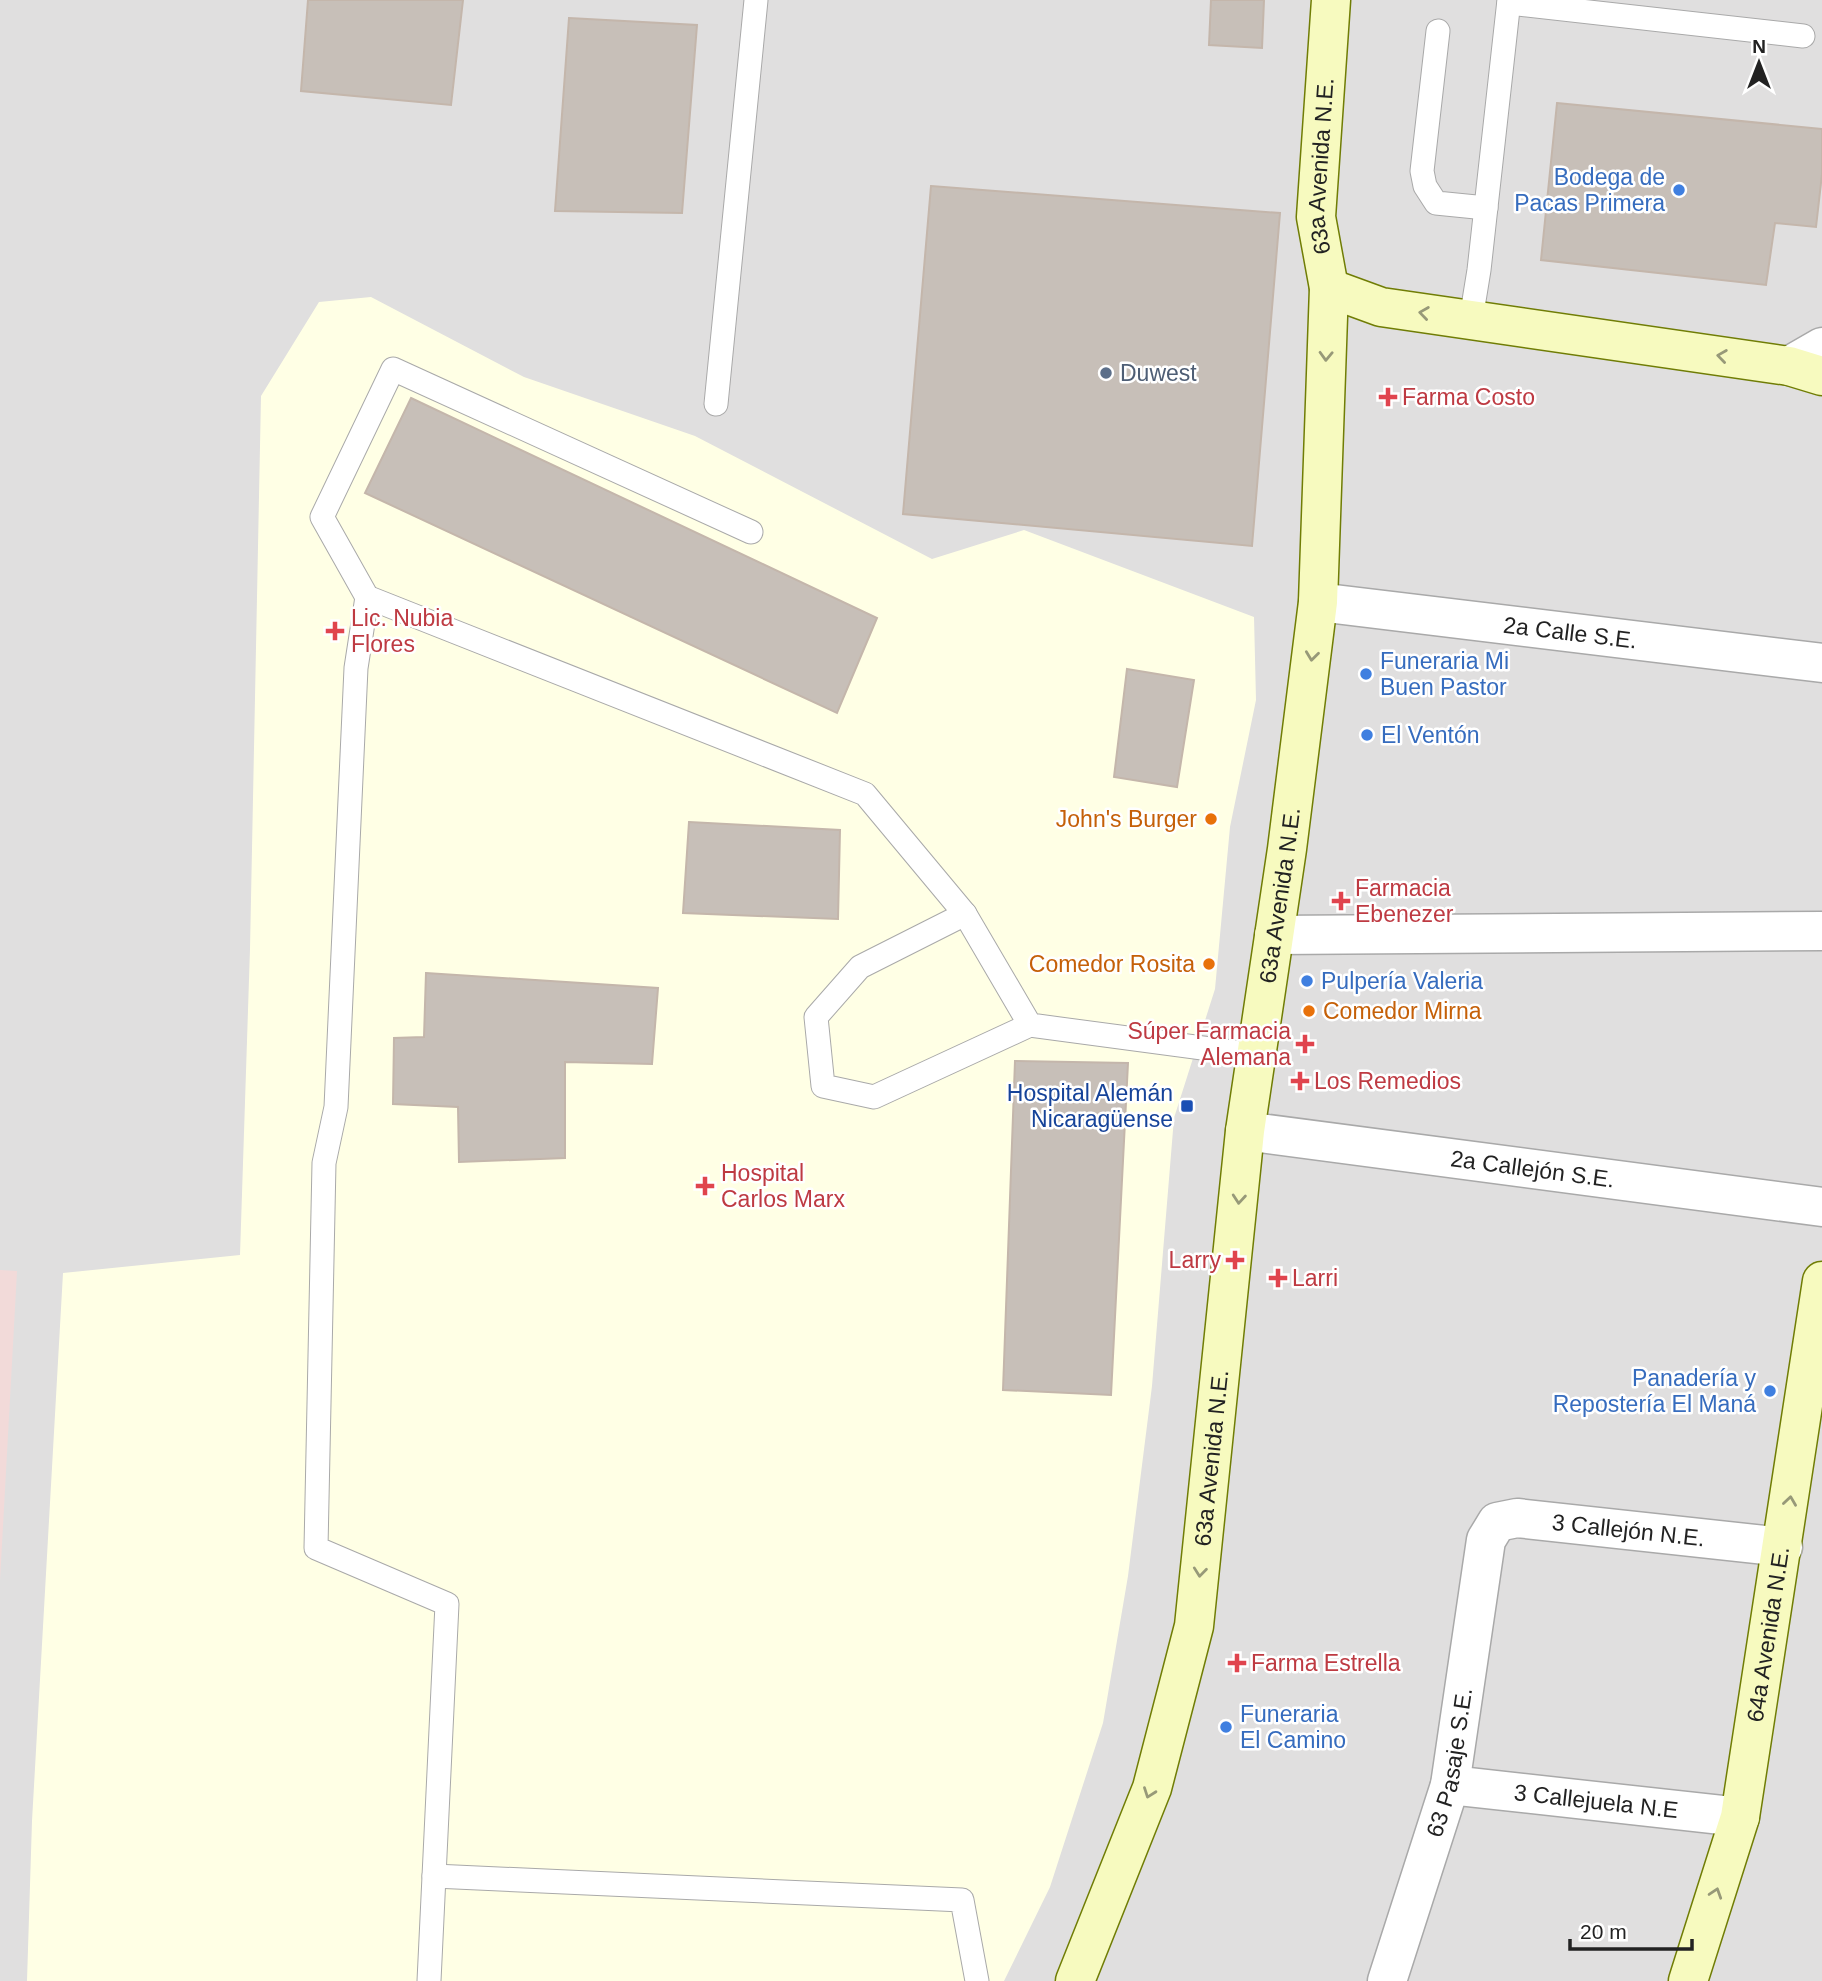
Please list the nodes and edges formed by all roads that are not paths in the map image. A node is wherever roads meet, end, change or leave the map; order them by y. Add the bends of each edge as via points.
1 (756, 0) edge
2 (1331, 0) edge
3 (1509, 2) edge
4 (1438, 31) dead end
5 (1803, 36) dead end
6 (1486, 208) junction
7 (1329, 288) junction
8 (1471, 320) junction
9 (1822, 348) edge
10 (1806, 371) edge
11 (716, 404) dead end
12 (751, 532) dead end
13 (368, 597) junction
14 (1318, 602) junction
15 (1822, 663) edge
16 (965, 914) junction
17 (1822, 931) edge
18 (1274, 935) junction
19 (1030, 1025) junction
20 (1255, 1055) junction
21 (1245, 1131) junction
22 (1822, 1207) edge
23 (1822, 1281) edge
24 (1486, 1540) joint
25 (1783, 1547) junction
26 (1450, 1785) junction
27 (1740, 1817) junction
28 (434, 1876) junction
29 (429, 1981) edge
30 (977, 1981) edge
31 (1075, 1981) edge
32 (1387, 1981) edge
33 (1688, 1981) edge

1 - 11 lane
2 - 7 street, 63a Avenida N.E. via 1316,216
3 - 5 lane
3 - 6 lane
4 - 6 lane via 1422,171 1425,186 1436,203
6 - 8 lane
8 -> 7 street via 1381,307
7 -> 14 street, 63a Avenida N.E.
10 -> 8 street
9 - 10 street
12 - 13 lane via 393,369 322,517
13 - 16 lane via 866,794
13 - 28 lane via 356,667 336,1107 324,1163 316,1548 447,1604
14 - 15 street, 2a Calle S.E.
14 -> 18 street, 63a Avenida N.E.
16 - 19 lane
16 - 19 lane via 860,967 816,1017 823,1086 874,1097
17 - 18 street
18 - 20 street, 63a Avenida N.E.
19 - 20 lane
20 - 21 street, 63a Avenida N.E.
21 - 22 street, 2a Callejón S.E.
21 -> 31 street, 63a Avenida N.E. via 1194,1626 1152,1788
25 -> 23 street, 64a Avenida N.E.
24 - 25 street, 3 Callejón N.E. via 1497,1522 1517,1518
24 - 26 street, 63 Pasaje S.E.
25 - 27 street, 64a Avenida N.E.
26 - 27 street, 3 Callejuela N.E
26 - 32 street, 63 Pasaje S.E.
33 -> 27 street, 64a Avenida N.E.
28 - 29 lane
28 - 30 lane via 962,1900

